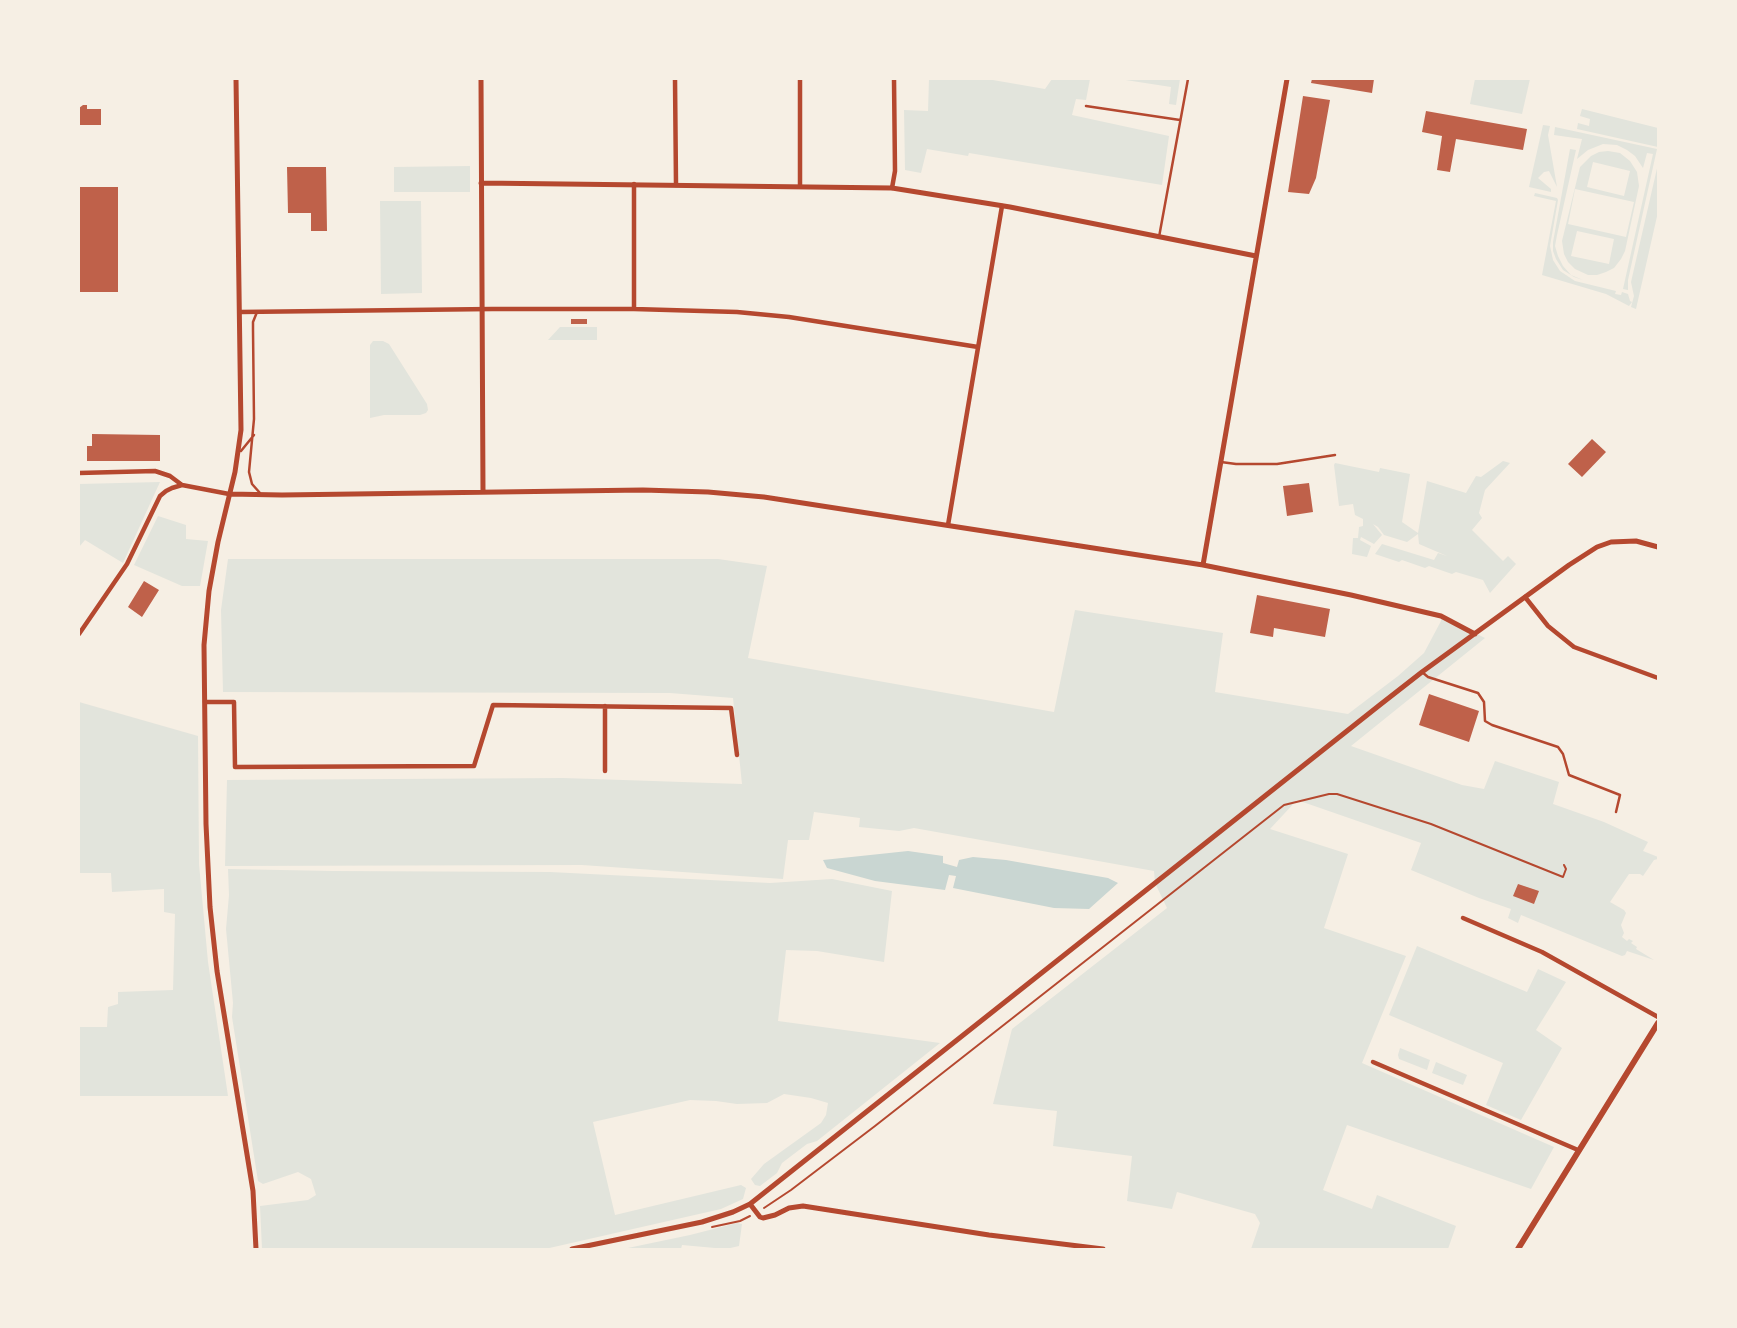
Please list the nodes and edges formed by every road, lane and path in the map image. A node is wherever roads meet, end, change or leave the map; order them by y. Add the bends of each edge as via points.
1 (236, 79) edge
2 (481, 79) edge
3 (675, 79) edge
4 (800, 79) edge
5 (894, 79) edge
6 (1188, 79) edge
7 (1287, 79) edge
8 (1086, 106) dead end
9 (1180, 120) junction
10 (481, 183) junction
11 (634, 184) junction
12 (676, 185) junction
13 (800, 186) junction
14 (892, 188) junction
15 (1002, 206) junction
16 (1159, 237) junction
17 (1256, 256) junction
18 (482, 309) junction
19 (634, 309) junction
20 (240, 312) junction
21 (257, 312) junction
22 (978, 347) junction
23 (254, 435) junction
24 (238, 454) junction
25 (1335, 455) dead end
26 (1221, 462) junction
27 (79, 473) edge
28 (182, 485) junction
29 (483, 492) junction
30 (229, 494) junction
31 (262, 495) junction
32 (948, 525) junction
33 (1658, 547) edge
34 (1203, 565) junction
35 (1525, 597) junction
36 (79, 634) edge
37 (1475, 634) junction
38 (1422, 672) junction
39 (1658, 678) edge
40 (205, 702) junction
41 (605, 706) junction
42 (737, 755) dead end
43 (605, 771) dead end
44 (1616, 812) dead end
45 (1564, 865) dead end
46 (1463, 918) dead end
47 (1658, 1017) edge
48 (1658, 1023) edge
49 (1373, 1062) dead end
50 (1578, 1150) junction
51 (750, 1204) junction
52 (765, 1208) dead end
53 (256, 1249) edge
54 (572, 1249) edge
55 (1103, 1249) edge
56 (1518, 1249) edge

1 - 20 street
2 - 10 street
3 - 12 street
4 - 13 street
5 - 14 street
6 - 9 lane
7 - 17 street
8 - 9 lane
9 - 16 lane
10 - 11 street
10 - 18 street
11 - 12 street
11 - 19 street
12 - 13 street
13 - 14 street
14 - 15 street
15 - 16 street
15 - 22 street
16 - 17 street
17 - 26 street
18 - 19 street
18 - 21 street
18 - 29 street
19 - 22 street via 789,317
20 - 21 street
20 - 24 street
21 - 23 lane via 253,322
22 - 32 street
23 - 24 lane
23 - 31 lane via 249,478
24 - 30 street
25 - 26 lane via 1277,464
26 - 34 street
27 - 28 street via 155,471
28 - 30 street
28 - 36 street via 160,496 127,564
29 - 31 street
29 - 32 street via 708,492
30 - 31 street
30 - 40 street via 209,591
32 - 34 street
33 - 35 street via 1636,541 1597,547
34 - 37 street via 1441,616
35 - 37 street
35 - 39 street via 1548,626 1574,647
37 - 38 street
38 - 44 lane via 1478,693 1485,721 1492,725 1558,747 1569,775 1620,794
38 - 51 street
40 - 41 street via 234,702 235,766 244,767 474,766 493,705
40 - 53 street via 210,907 253,1191
41 - 42 street via 731,708
41 - 43 street
45 - 52 path via 1563,877 1431,824 1337,794 1284,805
46 - 47 street via 1542,952
48 - 50 main road
49 - 50 street
50 - 56 main road
51 - 54 street via 702,1222
51 - 55 street via 763,1218 803,1206

